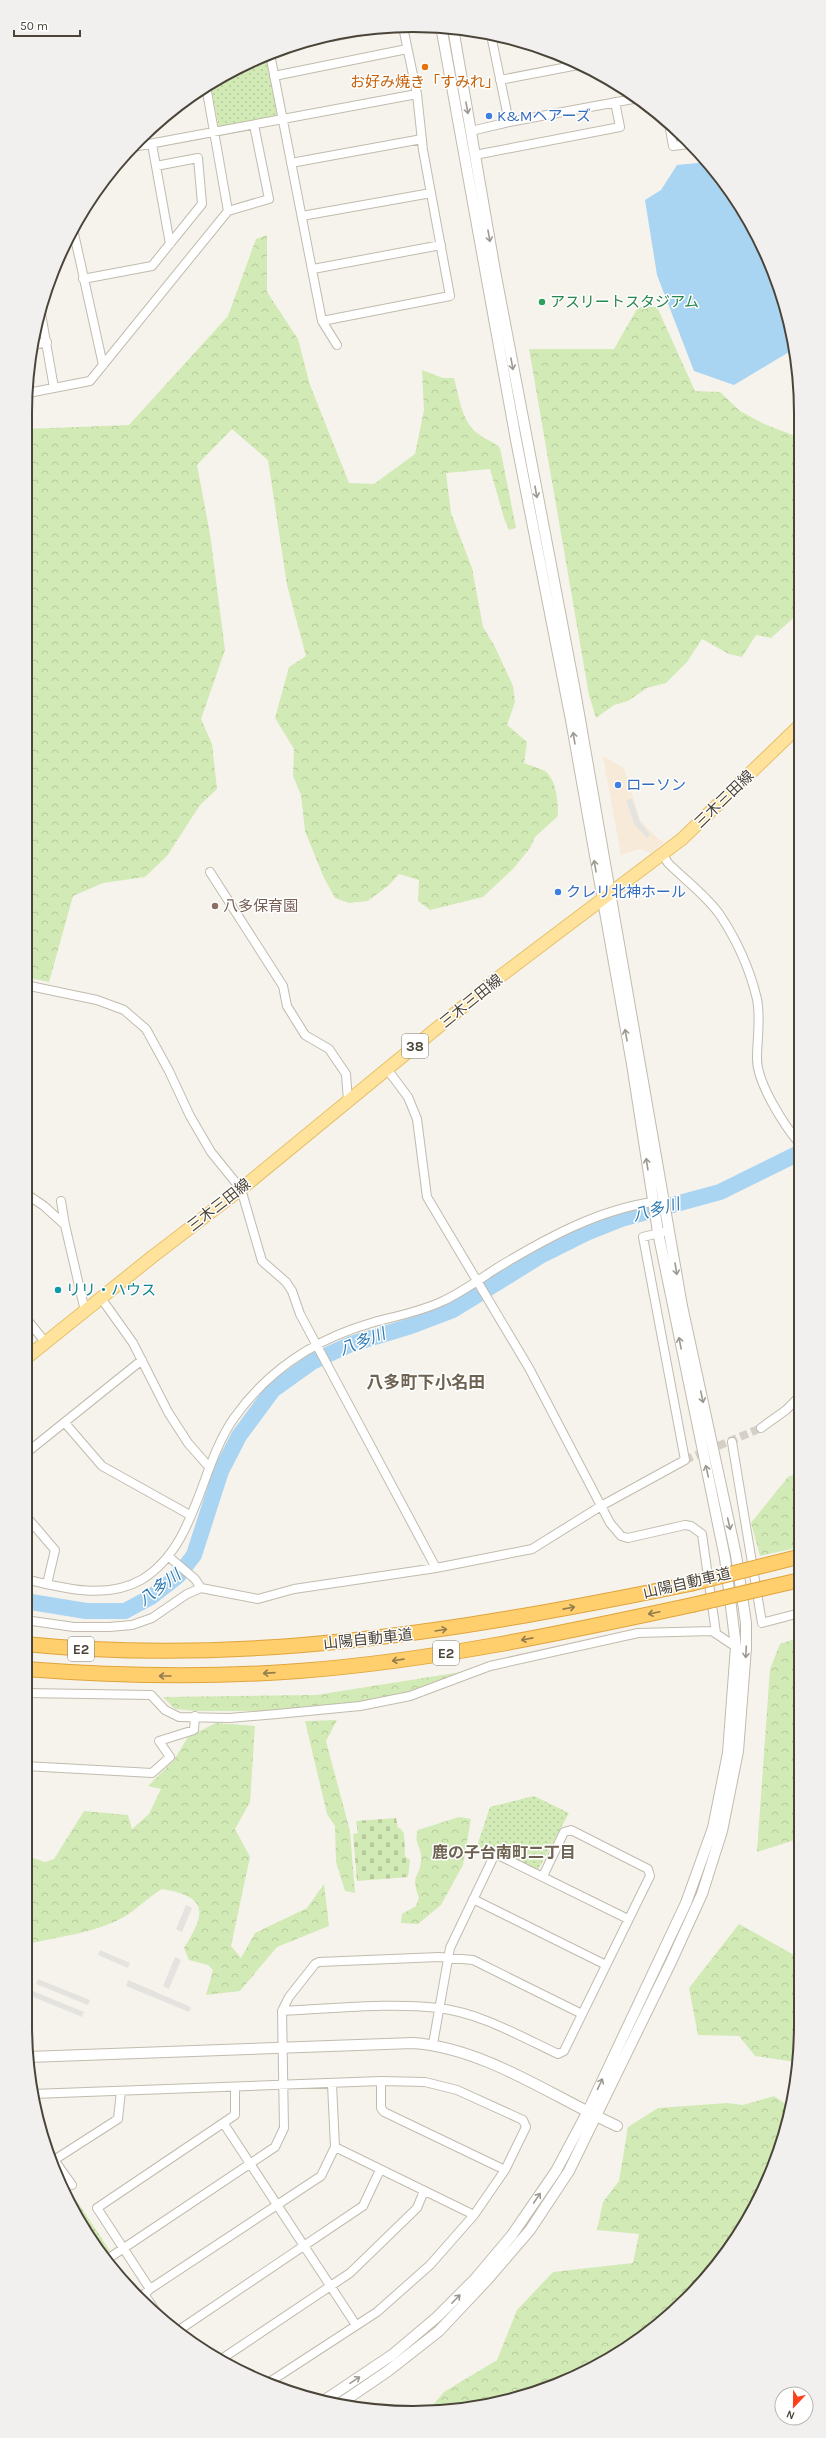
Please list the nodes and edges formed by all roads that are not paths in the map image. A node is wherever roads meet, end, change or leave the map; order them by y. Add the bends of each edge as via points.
1 (404, 32) edge
2 (442, 33) edge
3 (454, 34) edge
4 (493, 40) edge
5 (408, 49) junction
6 (271, 60) edge
7 (571, 66) edge
8 (274, 76) junction
9 (500, 80) junction
10 (207, 92) edge
11 (417, 94) junction
12 (629, 99) edge
13 (615, 102) junction
14 (283, 119) junction
15 (509, 122) junction
16 (254, 125) junction
17 (471, 131) junction
18 (215, 133) junction
19 (671, 133) edge
20 (422, 139) junction
21 (152, 144) junction
22 (143, 145) edge
23 (683, 145) edge
24 (475, 155) junction
25 (292, 162) junction
26 (156, 166) junction
27 (431, 193) junction
28 (228, 211) junction
29 (302, 216) junction
30 (75, 240) edge
31 (170, 244) junction
32 (440, 245) junction
33 (313, 269) junction
34 (84, 279) junction
35 (322, 321) junction
36 (43, 322) edge
37 (47, 342) junction
38 (38, 344) edge
39 (337, 346) dead end
40 (103, 365) junction
41 (54, 388) junction
42 (33, 392) edge
43 (794, 731) edge
44 (663, 855) junction
45 (210, 872) dead end
46 (605, 898) junction
47 (32, 986) edge
48 (387, 1069) junction
49 (348, 1101) junction
50 (794, 1135) edge
51 (241, 1189) junction
52 (32, 1198) edge
53 (61, 1202) dead end
54 (653, 1202) junction
55 (65, 1225) junction
56 (670, 1231) junction
57 (658, 1232) junction
58 (477, 1281) junction
59 (101, 1298) junction
60 (85, 1311) junction
61 (32, 1326) edge
62 (46, 1343) junction
63 (317, 1343) junction
64 (32, 1354) edge
65 (142, 1360) junction
66 (794, 1402) edge
67 (65, 1423) junction
68 (761, 1428) tunnel mouth
69 (732, 1442) dead end
70 (32, 1449) edge
71 (209, 1467) junction
72 (601, 1506) junction
73 (190, 1515) junction
74 (32, 1522) edge
75 (168, 1556) junction
76 (794, 1558) edge
77 (436, 1568) junction
78 (32, 1581) edge
79 (794, 1581) edge
80 (48, 1584) junction
81 (201, 1588) junction
82 (794, 1615) edge
83 (32, 1621) edge
84 (716, 1633) junction
85 (32, 1640) edge
86 (32, 1645) edge
87 (736, 1647) junction
88 (136, 1651) junction
89 (32, 1669) edge
90 (32, 1675) edge
91 (134, 1676) junction
92 (32, 1693) edge
93 (195, 1716) junction
94 (32, 1766) edge
95 (543, 1876) junction
96 (473, 1899) junction
97 (628, 1919) junction
98 (448, 1957) junction
99 (606, 1966) junction
100 (439, 2008) junction
101 (282, 2011) junction
102 (582, 2014) junction
103 (434, 2044) junction
104 (283, 2048) junction
105 (34, 2057) edge
106 (381, 2081) junction
107 (332, 2084) junction
108 (283, 2086) junction
109 (235, 2088) junction
110 (121, 2091) junction
111 (38, 2094) edge
112 (592, 2114) junction
113 (224, 2124) junction
114 (617, 2126) dead end
115 (335, 2147) junction
116 (56, 2158) edge
117 (250, 2164) junction
118 (380, 2170) junction
119 (505, 2170) junction
120 (62, 2174) edge
121 (72, 2186) dead end
122 (424, 2191) junction
123 (278, 2206) junction
124 (474, 2215) junction
125 (303, 2246) junction
126 (124, 2248) junction
127 (111, 2257) edge
128 (331, 2285) junction
129 (145, 2294) edge
130 (356, 2325) junction
131 (184, 2329) edge
132 (225, 2357) edge
133 (273, 2379) edge
134 (330, 2397) edge
135 (345, 2400) edge

1 - 5 street
46 -> 2 street via 518,447
3 -> 17 street
4 - 9 street
5 - 8 street
5 - 11 street
6 - 8 street
7 - 9 street
8 - 14 street
9 - 15 street
10 - 18 street
11 - 14 street
11 - 20 street
12 - 13 street
13 - 15 street
13 - 24 street via 620,127
14 - 16 street
14 - 25 street
15 - 17 street
16 - 18 street
16 - 28 street via 269,199
17 - 24 street
18 - 21 street
18 - 28 street
19 - 23 street via 673,146
20 - 25 street
20 - 27 street
21 - 22 street
21 - 26 street
24 -> 46 street via 544,540 575,691
25 - 29 street
26 - 31 street
26 - 31 street via 198,158 202,204
27 - 29 street
27 - 32 street
28 - 40 street
29 - 33 street
30 - 34 street
31 - 34 street via 152,266
32 - 33 street
32 - 35 street via 450,296
33 - 35 street
34 - 40 street
35 - 39 street
36 - 37 street
37 - 38 street
37 - 41 street
40 - 41 street via 90,381
41 - 42 street
43 - 44 main road, 三木三田線 / 38 via 712,813
44 - 46 main road, 三木三田線 / 38
44 - 50 street via 719,914 747,968 760,1018 757,1061 761,1077 767,1092
45 - 49 street via 283,986 287,1006 305,1035 328,1049 346,1074
46 - 48 main road, 三木三田線 / 38 via 498,978
54 -> 46 street
46 - 56 street
47 - 51 street via 97,1000 124,1010 146,1029 190,1116 212,1152
48 - 49 main road, 三木三田線 / 38
48 - 58 street via 408,1097 417,1119 428,1197
49 - 51 main road, 三木三田線 / 38
51 - 59 main road, 三木三田線 / 38
51 - 63 street via 262,1261 286,1282 300,1314
52 - 55 street
53 - 55 street
54 - 57 street
54 - 58 street via 622,1208 569,1229
55 - 60 street
56 - 57 street
56 -> 112 street via 682,1306 736,1555 746,1623 738,1751 722,1831 702,1894
57 - 72 street via 643,1237 685,1460
87 -> 57 street via 725,1558
58 - 63 street via 444,1301 421,1311 372,1323
58 - 72 street via 529,1368
59 - 60 main road, 三木三田線 / 38
59 - 65 street
60 - 62 main road, 三木三田線 / 38
61 - 62 street
62 - 64 main road, 三木三田線 / 38
63 - 71 street via 290,1361 255,1392 224,1434
63 - 77 street
65 - 67 street
65 - 71 street via 168,1412 188,1443
66 - 68 street
67 - 70 street
67 - 73 street via 102,1466
69 - 82 street via 762,1623
71 - 73 street
72 - 77 street via 532,1549
72 - 84 street via 610,1523 621,1536 628,1538 685,1525 702,1534
73 - 75 street via 183,1536
74 - 80 street via 55,1550
75 - 80 street via 140,1580 118,1589 78,1590
75 - 81 street via 195,1578
88 -> 76 highway, 山陽自動車道 / E2, bridge via 193,1652 299,1646 426,1632 567,1609 690,1584
77 - 81 street via 294,1589 258,1600
78 - 80 street
79 -> 91 highway, 山陽自動車道 / E2, bridge via 574,1630 430,1656 300,1671
81 - 83 street via 187,1594 152,1618 132,1625 74,1627
84 - 87 street
84 - 93 street via 638,1633 490,1666 410,1696 360,1706 229,1718
85 - 88 highway
86 - 88 highway, 山陽自動車道 / E2
112 -> 87 street via 686,1903 713,1828 728,1753
89 - 91 highway, 山陽自動車道 / E2
90 - 91 highway, E2
92 - 93 street via 151,1695 165,1710 179,1717
93 - 94 street via 194,1730 159,1742 170,1757 152,1773
95 - 96 street via 498,1855 493,1858
95 - 97 street
95 - 97 street via 564,1832 571,1830 613,1851 648,1869 650,1876
96 - 98 street via 453,1938
96 - 99 street
97 - 99 street
98 - 100 street
98 - 101 street via 319,1962 289,1997
98 - 102 street via 472,1960
99 - 102 street
100 - 101 street via 400,2006
100 - 102 street via 506,2029 558,2054 564,2051
100 - 103 street
101 - 104 street
103 - 104 street
103 - 112 street via 467,2054
104 - 105 street
104 - 108 street
106 - 107 street
106 - 119 street via 381,2108 384,2112
106 - 119 street via 425,2082 456,2090 523,2120 526,2128
107 - 108 street
107 - 115 street
108 - 109 street
108 - 117 street via 284,2128 281,2138 275,2147
109 - 110 street
109 - 113 street via 235,2114
110 - 111 street
110 - 116 street via 118,2120
112 - 114 street
134 -> 112 street via 392,2354 437,2317 475,2279 512,2235
112 - 135 street via 570,2170 530,2230 487,2280 439,2331
113 - 117 street
113 - 126 street via 97,2208
115 - 118 street
115 - 123 street via 321,2176
117 - 123 street
117 - 126 street
118 - 122 street
118 - 125 street via 363,2206
119 - 124 street
120 - 121 street
122 - 124 street
122 - 128 street via 417,2208 350,2273
123 - 125 street
123 - 129 street
124 - 130 street via 430,2265 377,2312
125 - 128 street
125 - 131 street
126 - 127 street
126 - 129 street
128 - 130 street
128 - 132 street
130 - 133 street

